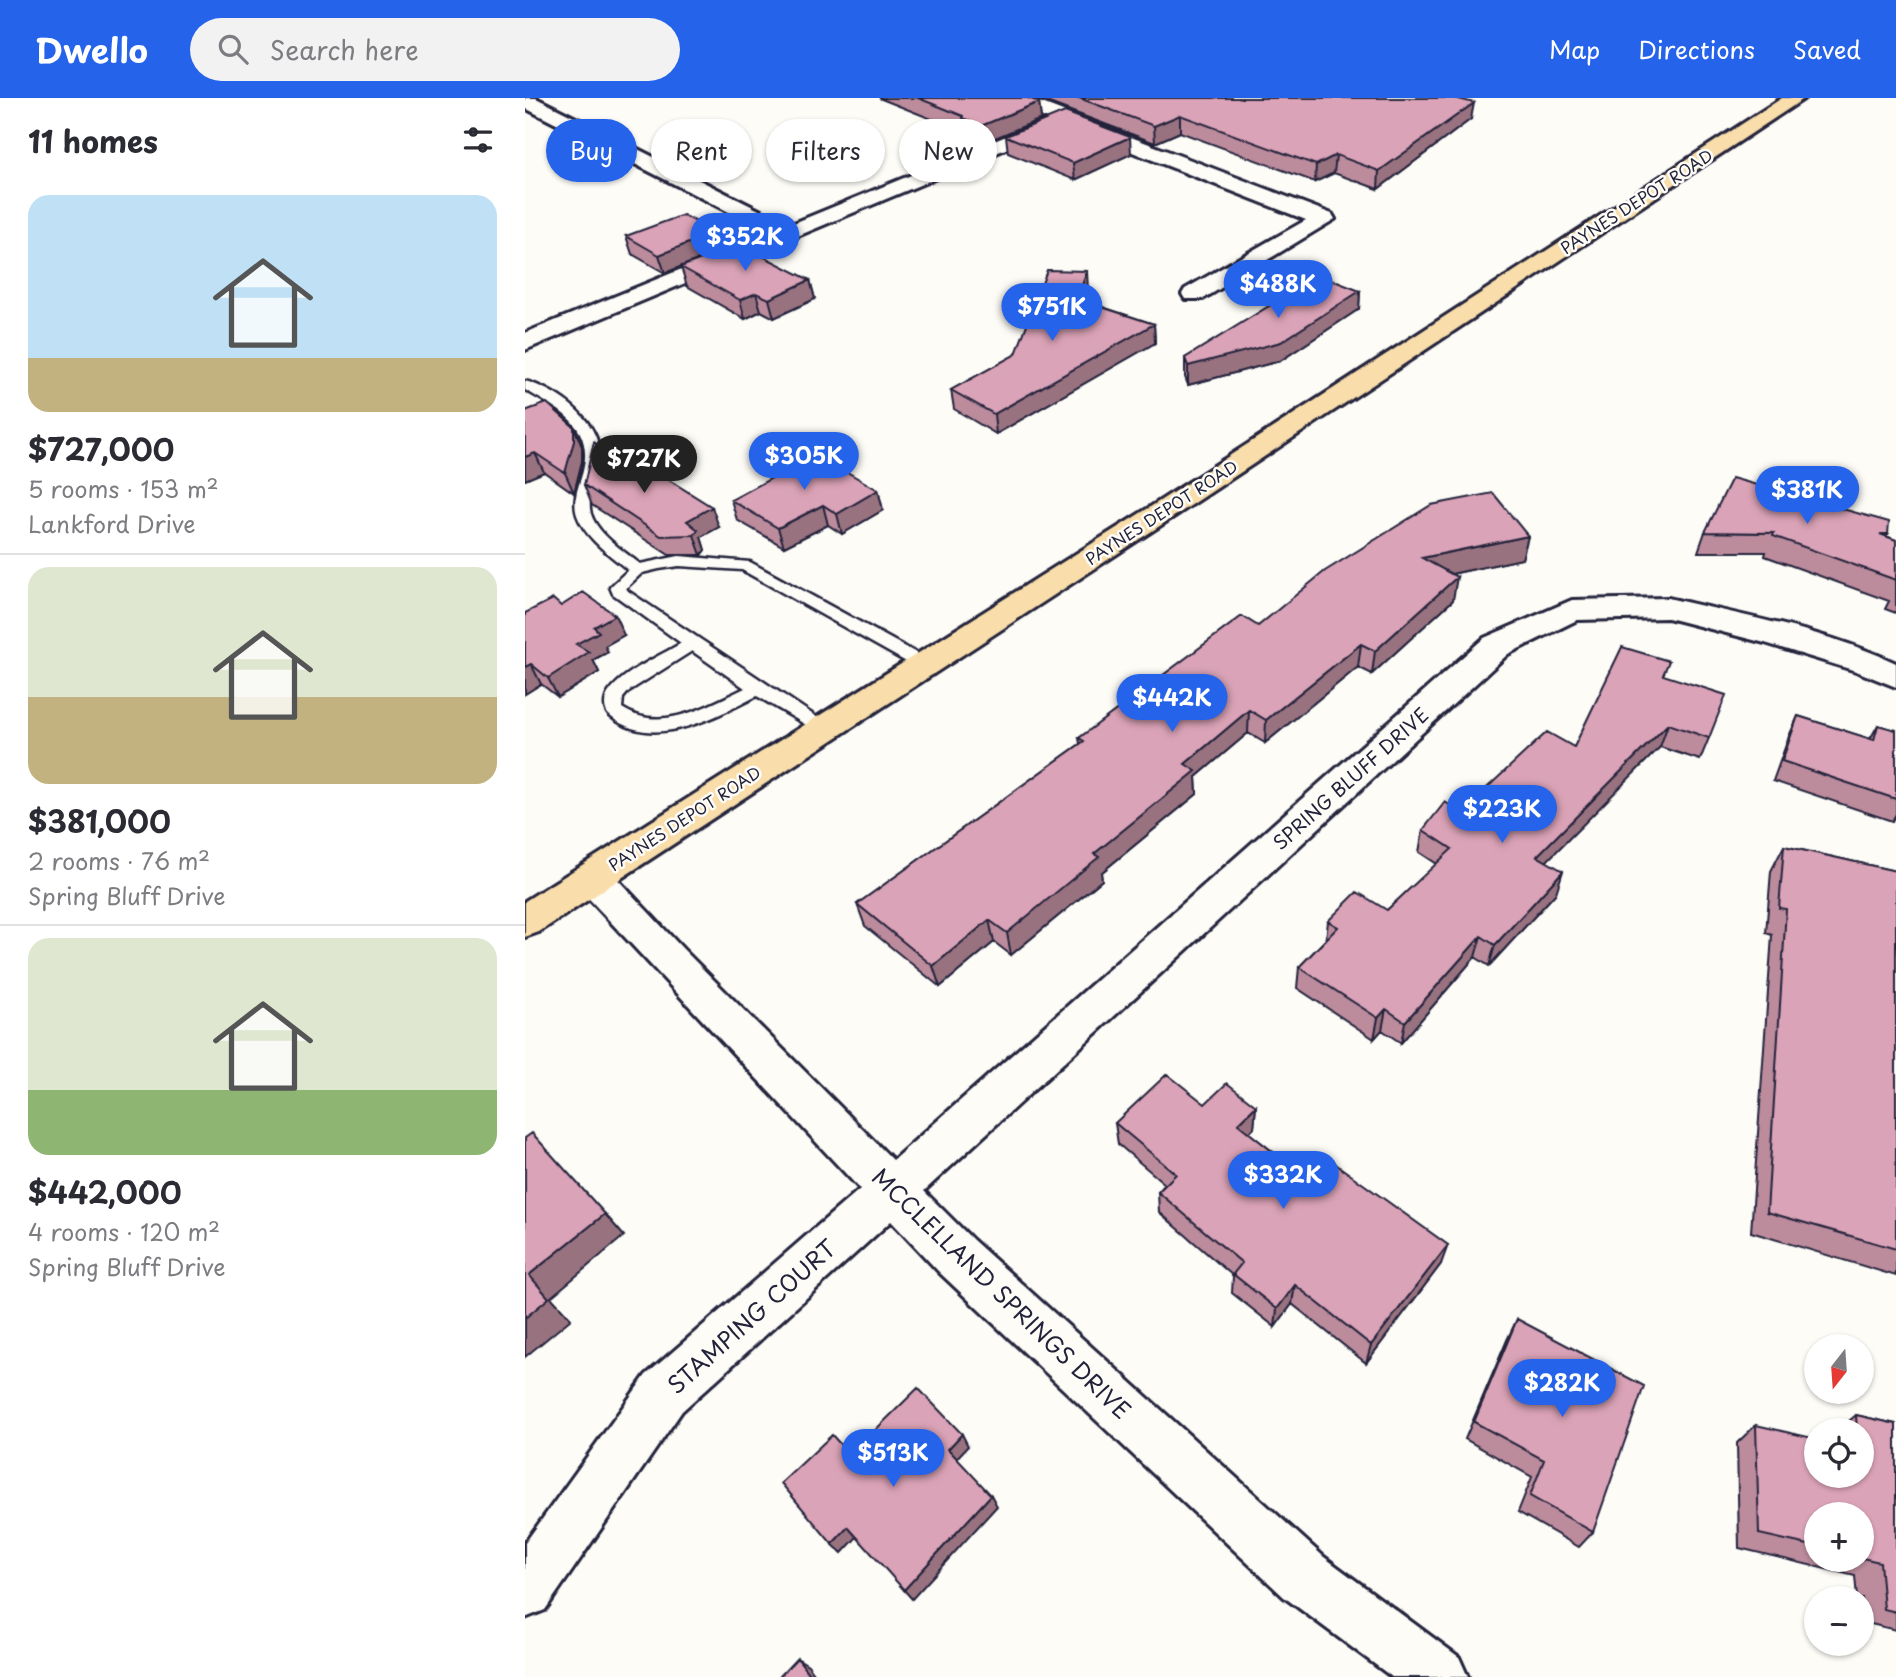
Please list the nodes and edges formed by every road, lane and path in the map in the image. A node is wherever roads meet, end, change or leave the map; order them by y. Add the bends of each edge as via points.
1 (1011, 98) edge
2 (1795, 98) edge
3 (525, 100) edge
4 (1066, 119) junction
5 (788, 233) junction
6 (1194, 294) dead end
7 (525, 342) edge
8 (525, 385) edge
9 (637, 570) junction
10 (693, 643) junction
11 (923, 664) junction
12 (1896, 676) edge
13 (758, 689) junction
14 (824, 728) junction
15 (593, 878) junction
16 (525, 921) edge
17 (893, 1190) junction
18 (525, 1590) edge
19 (1439, 1677) edge

1 - 4 street
2 - 11 main road, PAYNES DEPOT ROAD
3 - 5 street
4 - 5 street
4 - 6 street via 1324,219
5 - 7 street
8 - 9 lane via 576,416 585,429 593,460 583,513 589,526
9 - 10 lane via 618,587 621,594
9 - 11 lane via 679,561 754,568
10 - 13 lane
10 - 13 lane via 623,687 615,696 613,710 635,722 678,722
11 - 14 main road, PAYNES DEPOT ROAD
12 - 17 street, SPRING BLUFF DRIVE via 1773,634 1668,608 1572,610 1496,646
13 - 14 lane
14 - 15 main road, PAYNES DEPOT ROAD
15 - 16 main road, PAYNES DEPOT ROAD
15 - 17 street, MCCLELLAND SPRINGS DRIVE
17 - 18 street, STAMPING COURT via 664,1393
17 - 19 street, MCCLELLAND SPRINGS DRIVE via 956,1256 1304,1577

